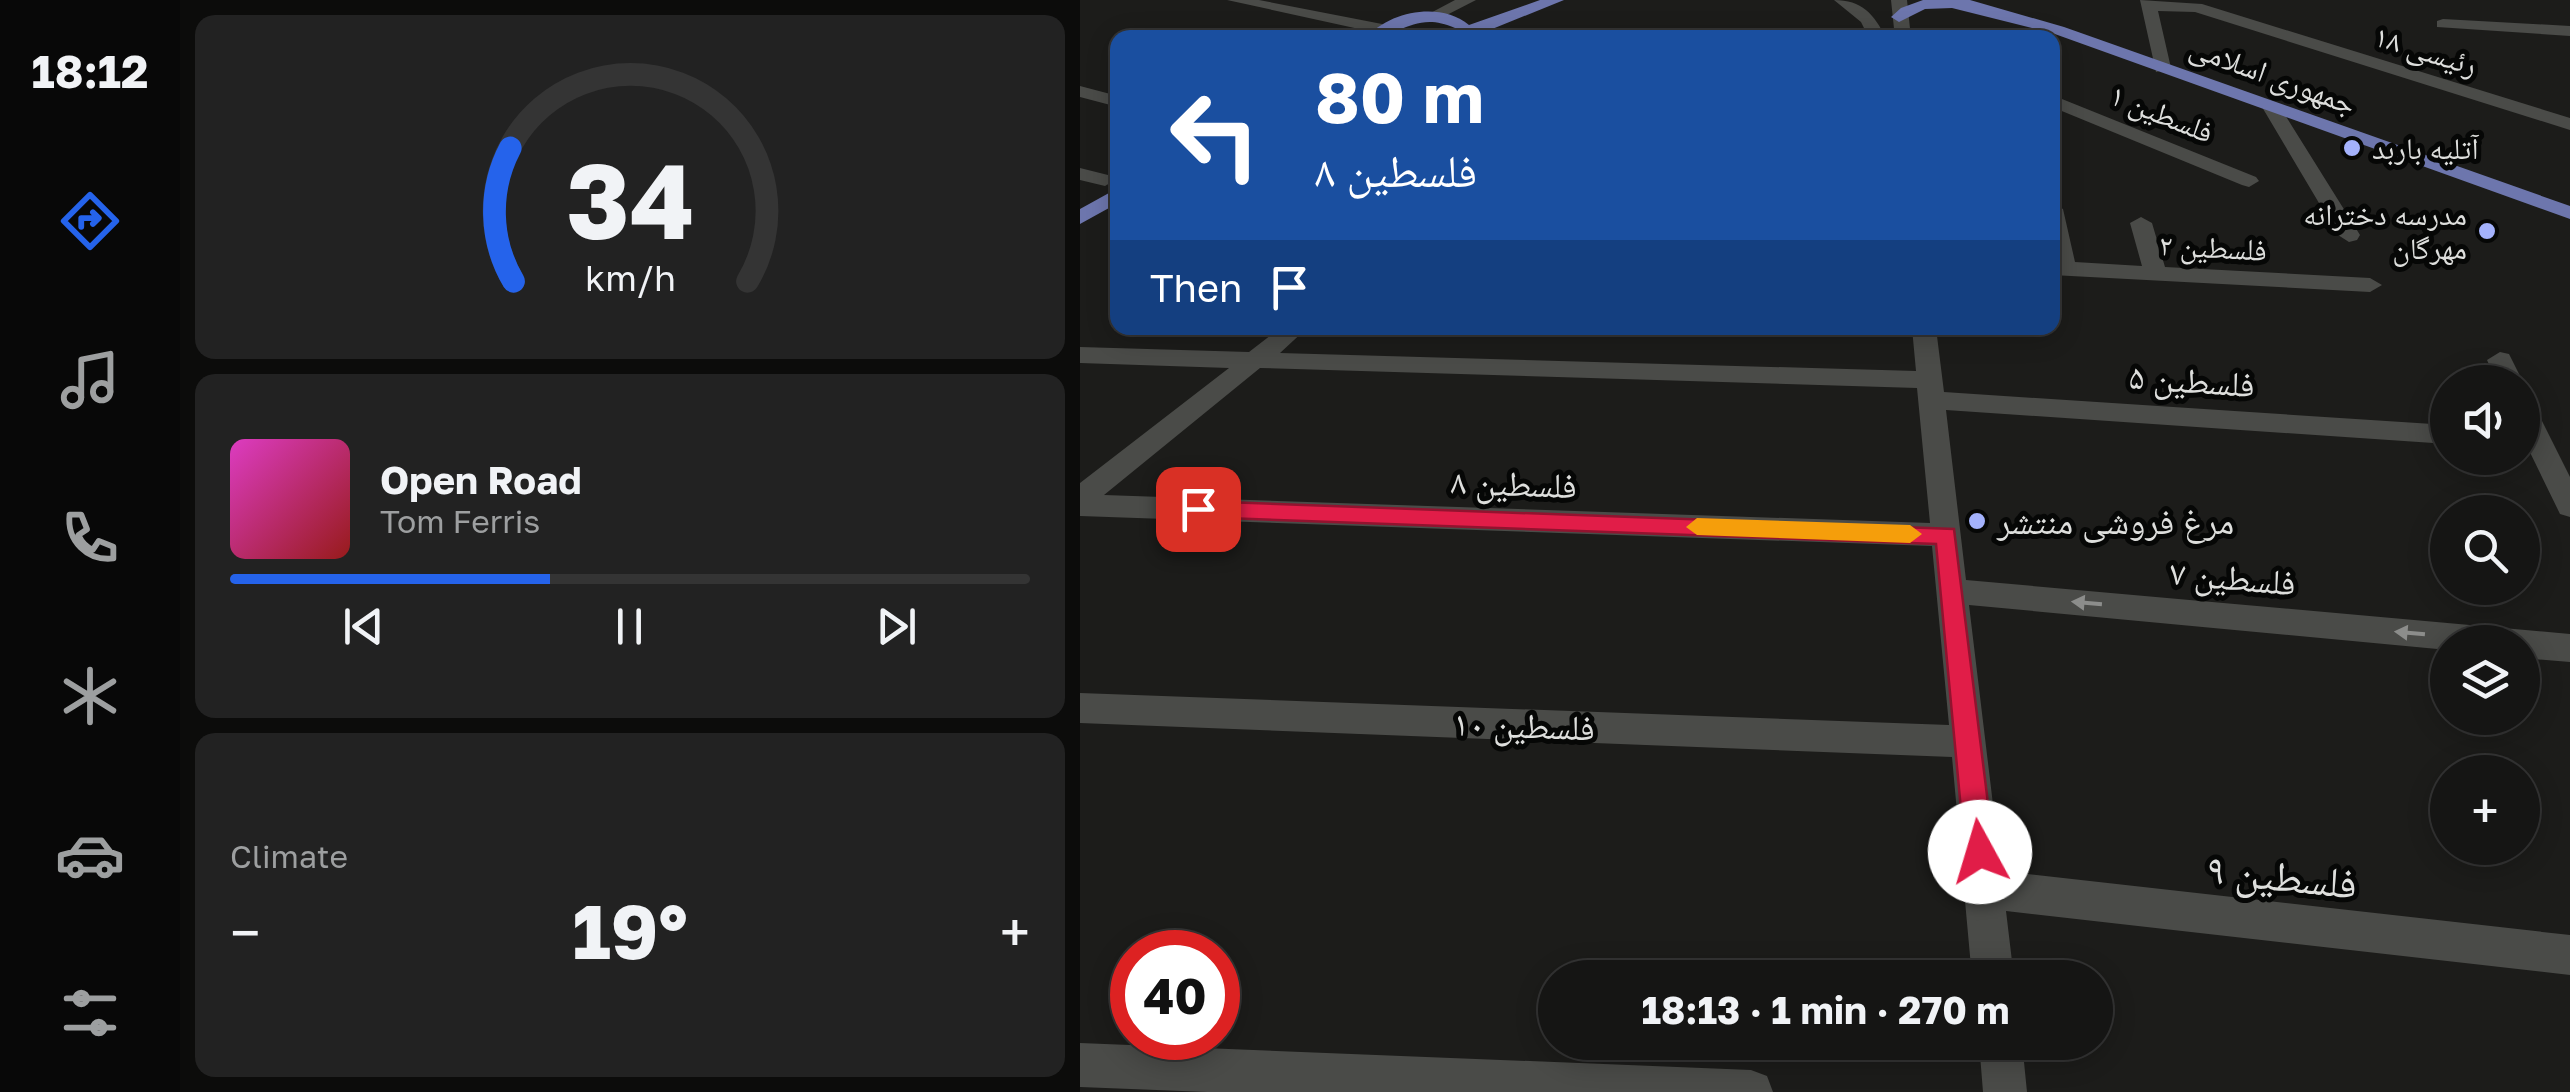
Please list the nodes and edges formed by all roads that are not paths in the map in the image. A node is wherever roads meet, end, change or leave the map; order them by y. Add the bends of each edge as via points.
1 (1235, 0) edge
2 (1468, 0) edge
3 (1514, 0) edge
4 (1556, 0) edge
5 (1842, 0) edge
6 (1953, 0) edge
7 (1988, 0) edge
8 (2148, 3) edge
9 (1970, 6) junction
10 (1899, 8) edge
11 (1438, 17) junction
12 (2443, 24) dead end
13 (1365, 30) edge
14 (1384, 30) edge
15 (1462, 30) edge
16 (1473, 30) edge
17 (1874, 30) edge
18 (2058, 30) joint
19 (2060, 31) edge
20 (2570, 31) edge
21 (2162, 68) junction
22 (1080, 90) edge
23 (1110, 99) edge
24 (2060, 103) edge
25 (2272, 107) junction
26 (2570, 124) edge
27 (1080, 174) edge
28 (1110, 181) edge
29 (2249, 181) dead end
30 (1110, 183) edge
31 (1110, 185) edge
32 (1080, 195) edge
33 (2570, 213) edge
34 (1080, 218) edge
35 (2141, 223) dead end
36 (2349, 235) dead end
37 (2060, 268) edge
38 (2156, 274) junction
39 (2370, 286) dead end
40 (1286, 335) edge
41 (1925, 335) edge
42 (1080, 355) edge
43 (1253, 361) junction
44 (1930, 390) junction
45 (2430, 432) edge
46 (2540, 455) edge
47 (1080, 502) edge
48 (2570, 506) edge
49 (1946, 535) junction
50 (1952, 591) junction
51 (2430, 635) edge
52 (2540, 646) edge
53 (2570, 648) edge
54 (1080, 708) edge
55 (1968, 742) junction
56 (1984, 889) junction
57 (2570, 955) edge
58 (1991, 960) edge
59 (2002, 1060) edge
60 (1080, 1066) edge
61 (1662, 1090) edge
62 (1751, 1092) edge
63 (2006, 1092) edge

1 - 13 street
2 - 11 street
3 - 11 main road
4 - 16 main road
5 - 17 street
6 - 9 main road, جمهوری اسلامی
7 - 18 main road
8 - 21 street
8 - 26 street, رئیسی ۱۸ via 2196,7
9 - 10 main road
9 - 18 main road, جمهوری اسلامی
11 - 14 main road via 1404,20
11 - 15 main road via 1461,24
12 - 20 street
19 - 21 main road, جمهوری اسلامی
21 - 25 main road, جمهوری اسلامی
22 - 23 street
24 - 29 street, فلسطین ۱
25 - 33 main road, جمهوری اسلامی
25 - 36 street
27 - 28 street
30 - 32 main road
31 - 34 main road
35 - 38 street
37 - 38 street, فلسطین ۲
38 - 39 street, فلسطین ۲
40 - 43 street
41 - 44 street
42 - 43 street, فلسطین ۵
43 - 44 street, فلسطین ۵
43 - 47 street
44 - 45 street, فلسطین ۵
44 - 49 street
46 - 48 street
47 - 49 street, فلسطین ۸
49 - 50 street
51 -> 50 street, فلسطین ۷
50 - 55 street
52 - 53 street
54 - 55 street, فلسطین ۱۰
55 - 56 street
56 - 57 street, فلسطین ۹
56 - 58 street
59 - 63 street
60 - 61 street
61 - 62 street

